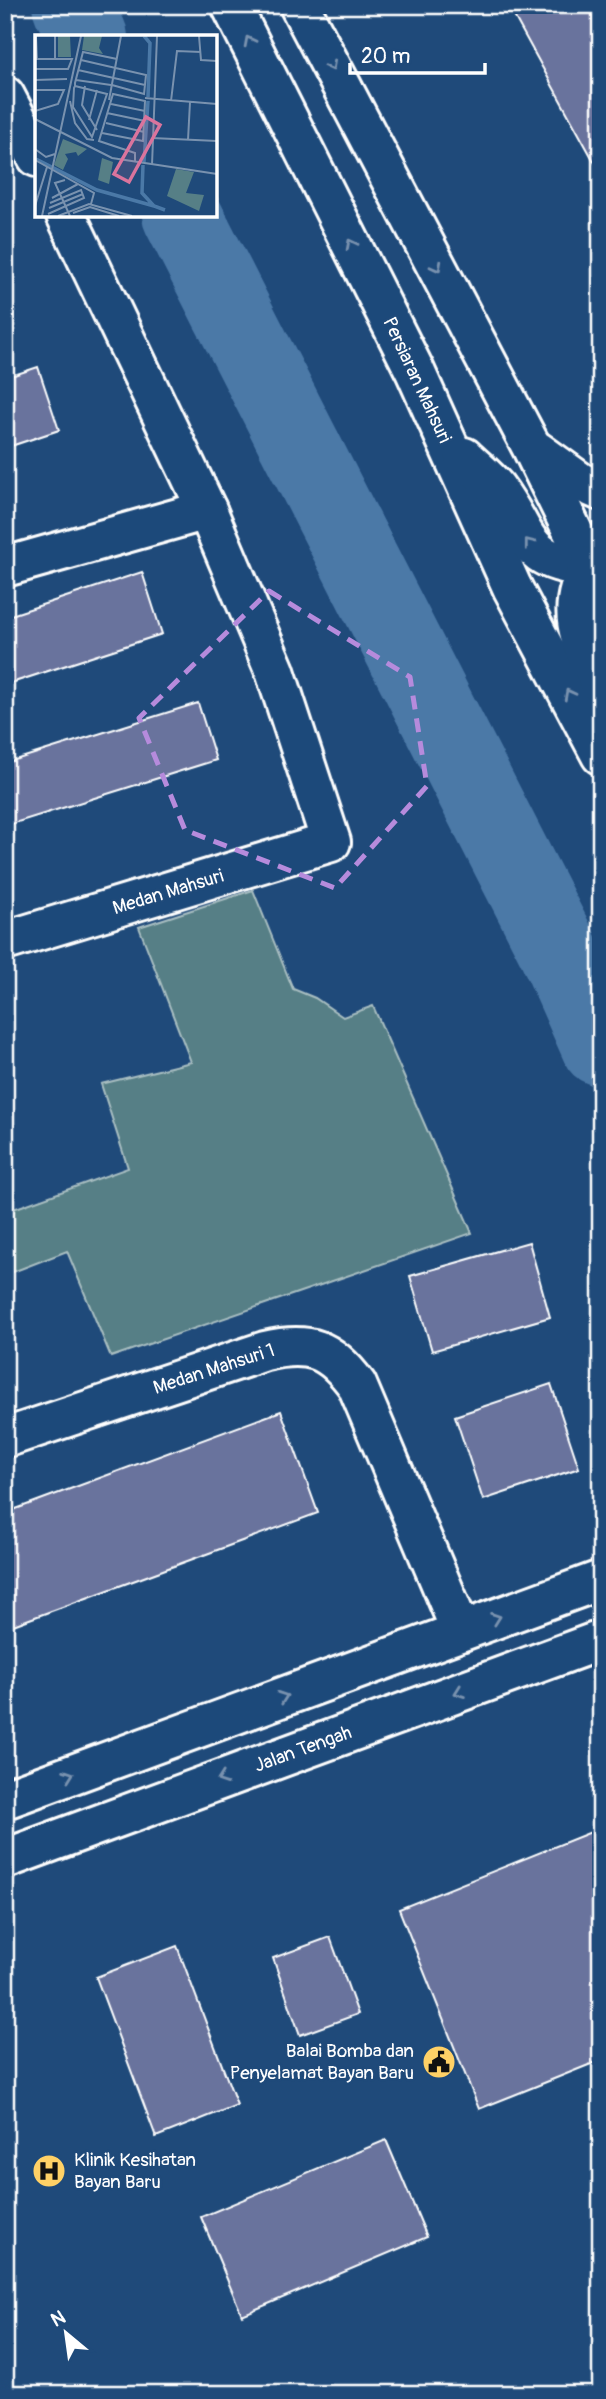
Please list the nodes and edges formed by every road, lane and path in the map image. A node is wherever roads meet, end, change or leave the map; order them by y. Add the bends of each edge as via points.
1 (231, 5) edge
2 (299, 5) edge
3 (5, 96) edge
4 (25, 155) edge
5 (67, 217) edge
6 (444, 437) junction
7 (532, 448) junction
8 (601, 491) edge
9 (207, 510) junction
10 (5, 567) edge
11 (597, 572) edge
12 (601, 685) edge
13 (601, 755) edge
14 (5, 942) edge
15 (5, 1438) edge
16 (601, 1580) edge
17 (461, 1631) junction
18 (601, 1640) edge
19 (5, 1799) edge
20 (5, 1859) edge

6 -> 1 street, Persiaran Mahsuri
2 -> 7 street
3 - 4 street
5 - 9 street
11 -> 6 street via 537,553 496,488
13 -> 6 street, Persiaran Mahsuri via 512,587
7 - 8 street
7 - 11 street
9 - 10 street
9 - 14 street, Medan Mahsuri via 275,671 331,842
11 - 12 street via 575,601 574,621
15 - 17 street, Medan Mahsuri 1 via 265,1351 291,1345 317,1349 341,1362 357,1385
17 -> 16 street
19 -> 17 street
18 -> 20 street, Jalan Tengah

